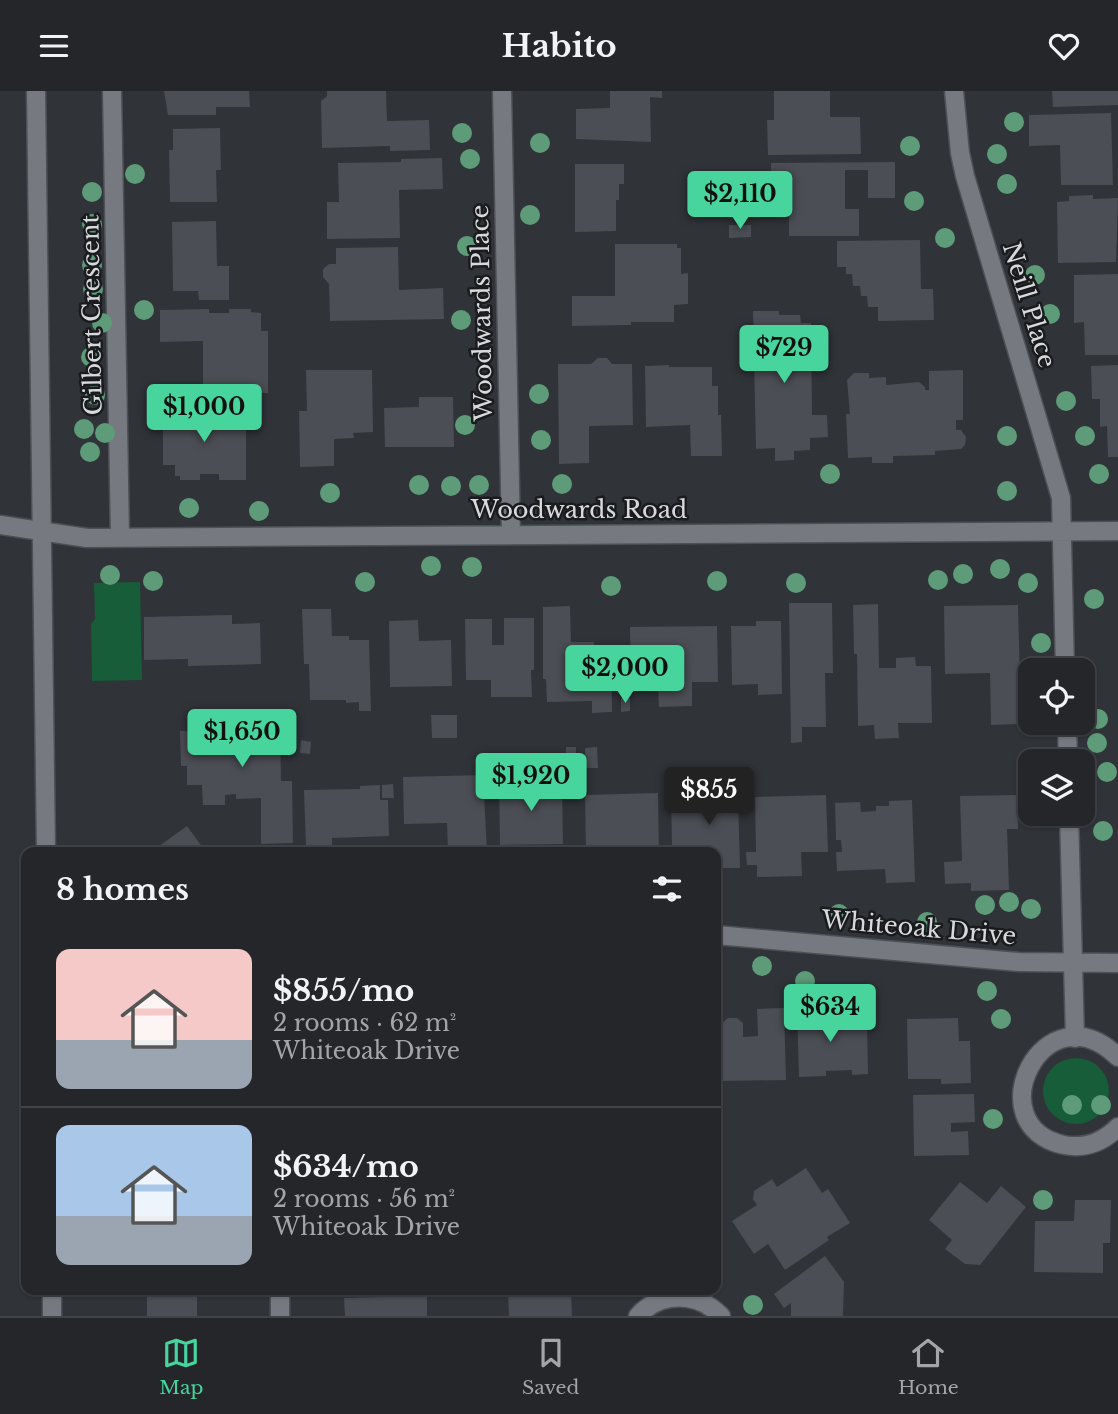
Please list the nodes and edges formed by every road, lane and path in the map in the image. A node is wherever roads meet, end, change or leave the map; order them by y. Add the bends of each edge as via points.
1 (36, 91) edge
2 (112, 91) edge
3 (502, 91) edge
4 (954, 91) edge
5 (0, 525) edge
6 (41, 530) junction
7 (1063, 531) junction
8 (1118, 531) edge
9 (511, 535) junction
10 (120, 537) junction
11 (1065, 658) edge
12 (1069, 826) edge
13 (46, 847) edge
14 (721, 935) edge
15 (1118, 963) edge
16 (1073, 964) junction
17 (1075, 1038) junction
18 (1118, 1057) edge
19 (1118, 1127) edge
20 (51, 1295) edge
21 (280, 1295) edge
22 (52, 1316) edge
23 (280, 1316) edge
24 (638, 1316) edge
25 (721, 1316) edge

1 - 6 street
2 - 10 street, Gilbert Crescent
3 - 9 street, Woodwards Place
4 - 7 street, Neill Place via 965,176 1061,498
5 - 6 street, Woodwards Road
6 - 10 street, Woodwards Road via 87,538
6 - 13 street
7 - 8 street, Woodwards Road
7 - 9 street, Woodwards Road
7 - 11 street, Neill Place
9 - 10 street, Woodwards Road
12 - 16 street
14 - 16 street, Whiteoak Drive
15 - 16 street, Whiteoak Drive
16 - 17 street
17 - 18 street via 1103,1045
17 - 19 street via 1051,1044 1032,1061 1022,1094 1028,1119 1046,1137 1070,1146 1096,1143
20 - 22 street
21 - 23 street
24 - 25 street via 658,1301 683,1297 701,1301

